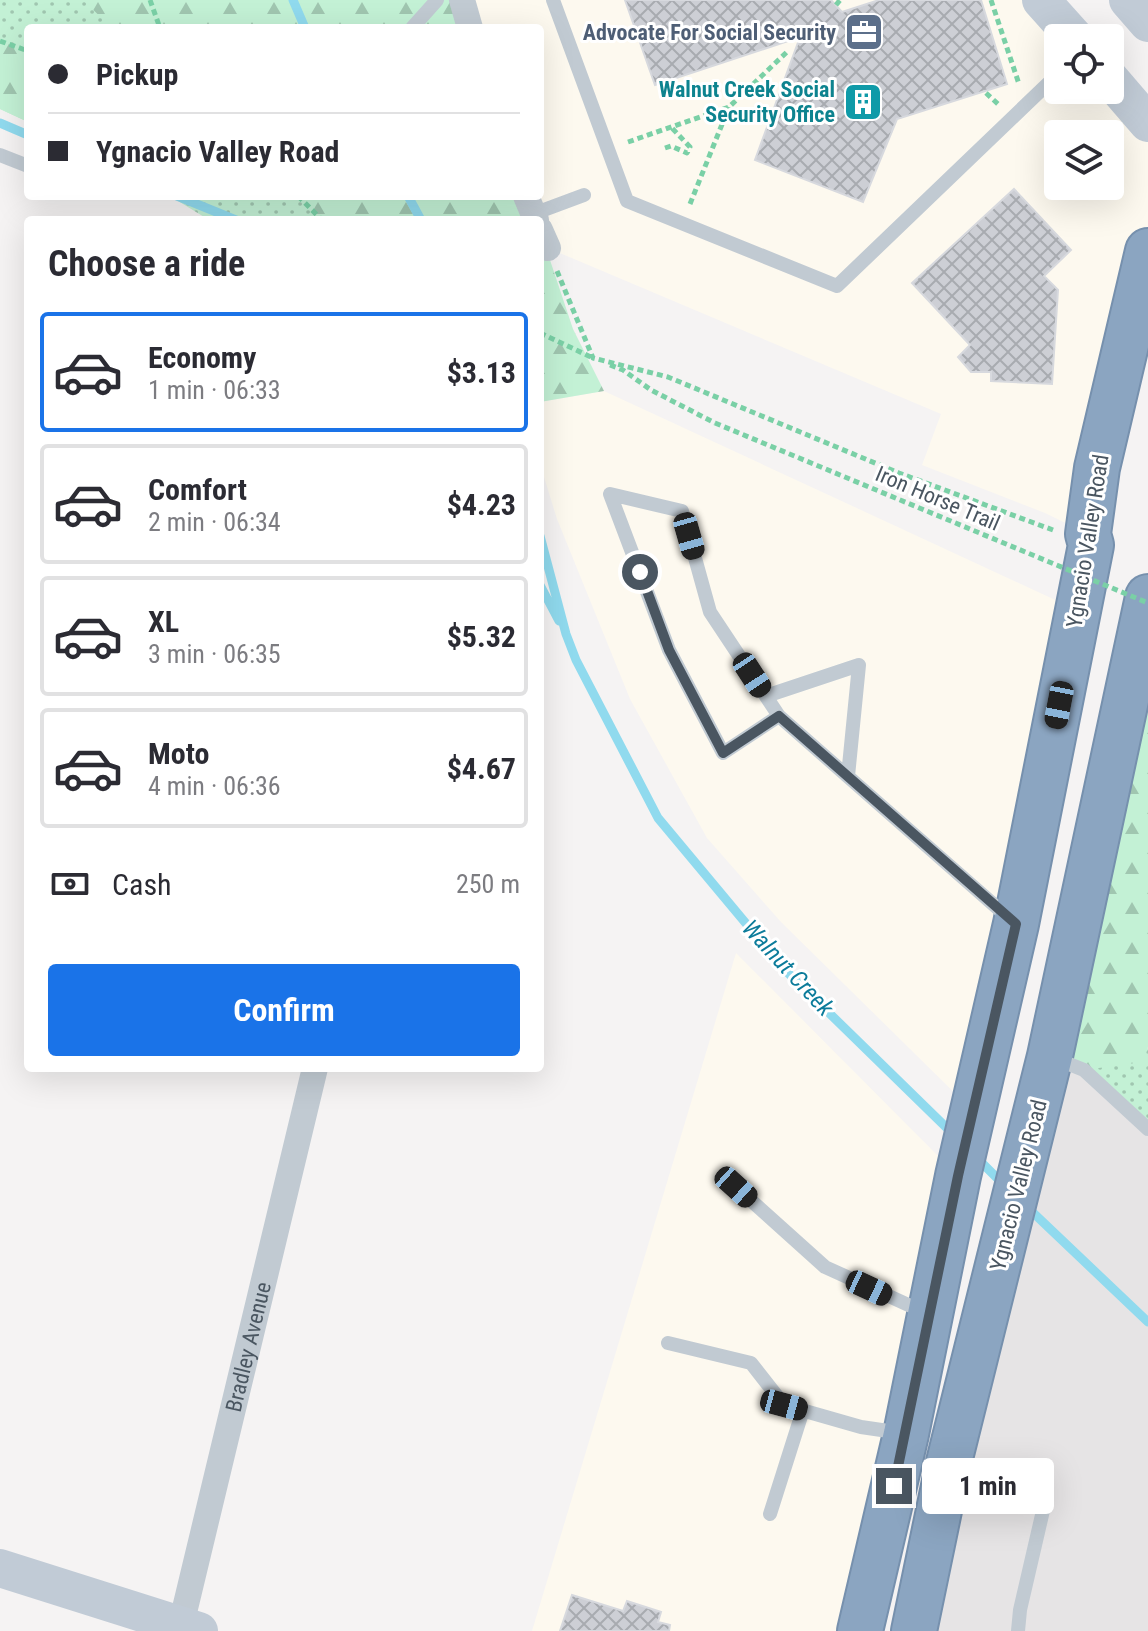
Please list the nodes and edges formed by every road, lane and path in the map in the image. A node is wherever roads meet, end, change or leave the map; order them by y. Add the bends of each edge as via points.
1 (150, 0) edge
2 (437, 0) edge
3 (462, 0) edge
4 (553, 0) edge
5 (991, 0) edge
6 (1041, 0) edge
7 (1128, 0) edge
8 (1148, 23) edge
9 (159, 24) edge
10 (416, 24) edge
11 (469, 24) edge
12 (1062, 24) edge
13 (0, 41) edge
14 (24, 50) edge
15 (788, 51) dead end
16 (1019, 85) dead end
17 (1044, 87) edge
18 (1124, 95) edge
19 (729, 107) junction
20 (1148, 123) edge
21 (671, 127) junction
22 (665, 148) dead end
23 (608, 149) junction
24 (0, 155) edge
25 (24, 164) edge
26 (584, 195) dead end
27 (302, 200) edge
28 (318, 216) edge
29 (544, 217) edge
30 (682, 224) junction
31 (544, 240) edge
32 (1148, 251) edge
33 (544, 334) edge
34 (593, 358) junction
35 (1091, 545) junction
36 (1148, 600) edge
37 (766, 696) junction
38 (779, 716) junction
39 (848, 776) junction
40 (1016, 924) junction
41 (1050, 1056) junction
42 (314, 1072) edge
43 (1148, 1129) edge
44 (736, 1187) dead end
45 (930, 1315) junction
46 (668, 1343) dead end
47 (803, 1410) junction
48 (906, 1434) junction
49 (949, 1462) junction
50 (770, 1514) dead end
51 (0, 1568) edge
52 (190, 1628) edge
53 (860, 1631) edge
54 (914, 1631) edge
55 (1018, 1631) edge

1 - 9 path
2 - 10 lane
3 - 11 street
4 - 23 lane
5 - 16 path
6 - 12 street
7 - 8 street
13 - 14 path
15 - 19 path
17 - 30 lane via 837,286
18 - 20 street
19 - 21 path
19 - 30 path
21 - 22 path via 690,147 687,153
21 - 23 path
23 - 30 lane via 627,201
24 - 25 lane
26 - 29 lane
27 - 28 path
31 - 34 path
32 - 35 highway, Ygnacio Valley Road via 1097,468
33 - 34 path
34 - 35 path via 668,377
34 - 36 path, Iron Horse Trail, bridge via 715,423
35 - 40 highway, Ygnacio Valley Road
36 - 41 highway, Ygnacio Valley Road
37 - 38 lane
37 - 38 lane via 710,612 682,511 610,494 669,650 723,753
37 - 39 lane via 859,665
38 - 39 lane
39 - 40 lane
40 - 45 highway, Ygnacio Valley Road
41 - 43 lane via 1084,1070
41 - 49 highway, Ygnacio Valley Road
42 - 52 street, Bradley Avenue
44 - 45 lane via 825,1267
45 - 48 highway, Ygnacio Valley Road
46 - 47 lane via 751,1363 784,1405
47 - 48 lane
47 - 50 lane
48 - 53 highway, Ygnacio Valley Road
49 - 54 highway, Ygnacio Valley Road
49 - 55 lane via 992,1472 1045,1502
51 - 52 street

